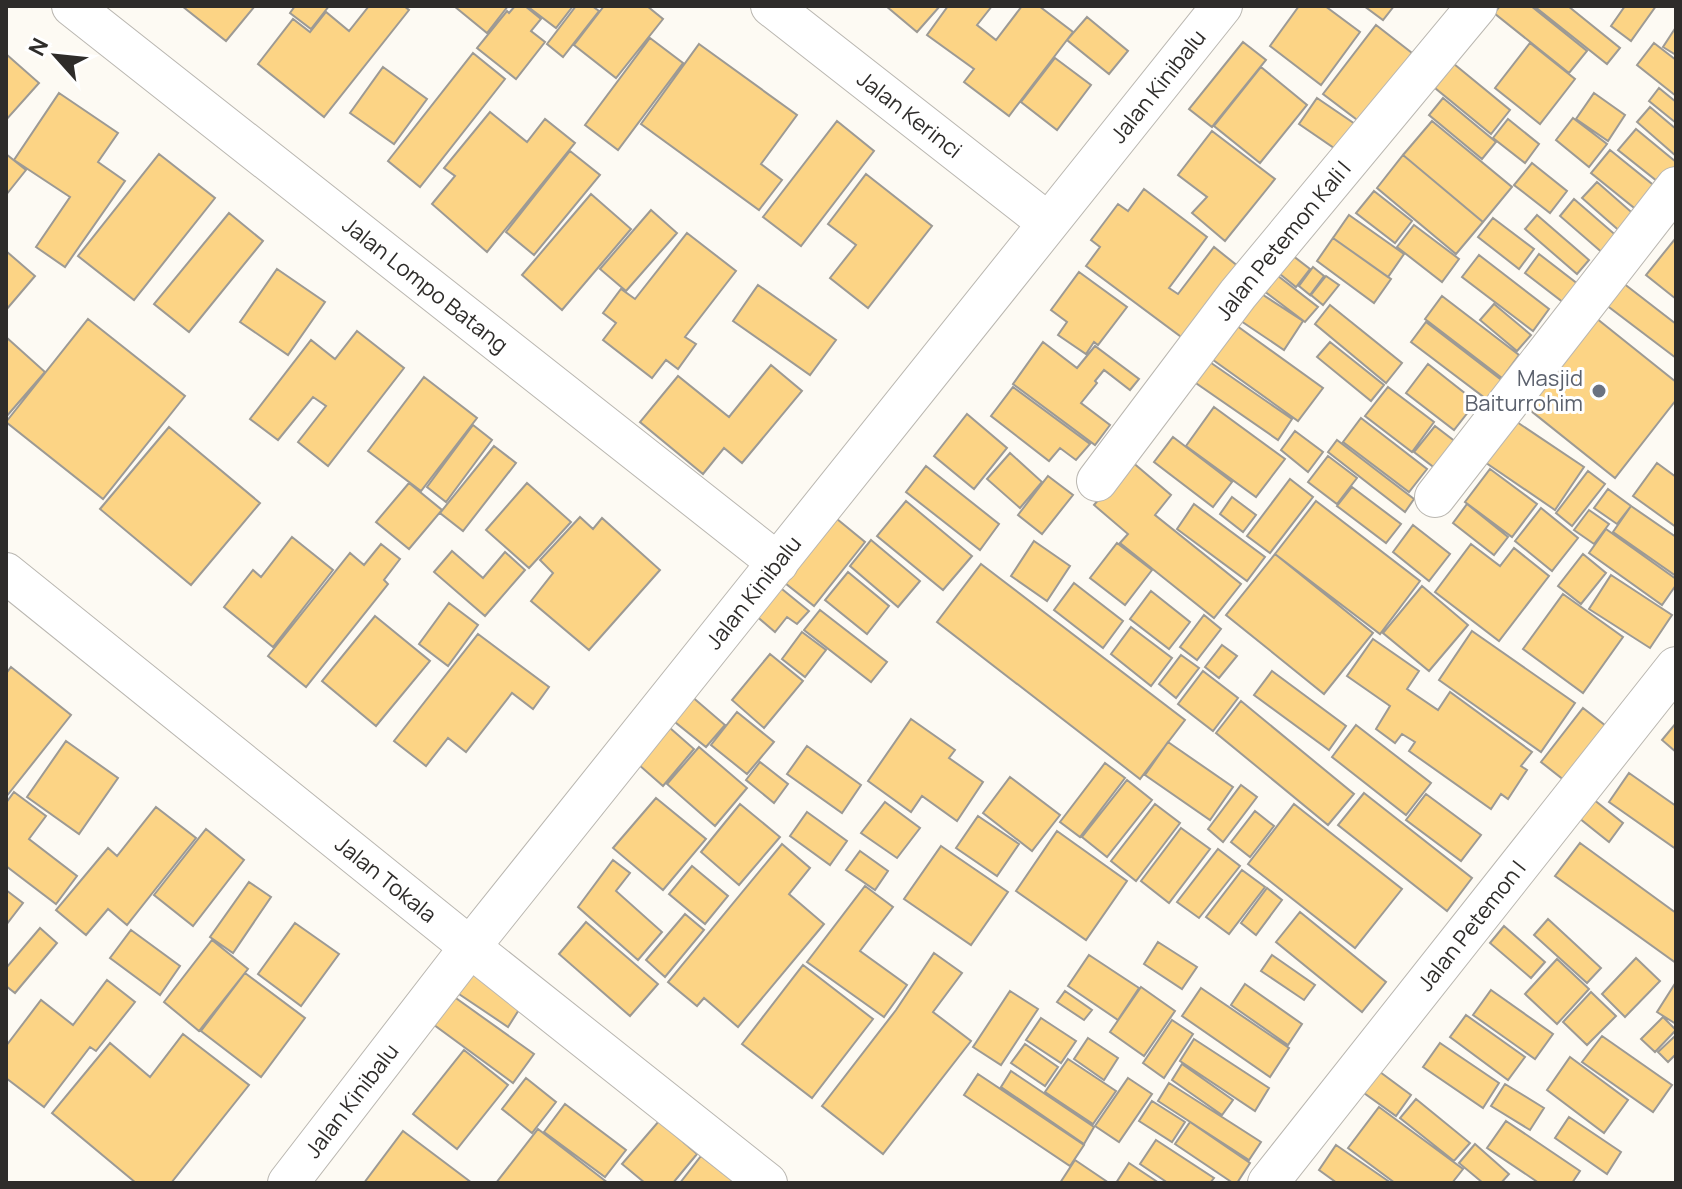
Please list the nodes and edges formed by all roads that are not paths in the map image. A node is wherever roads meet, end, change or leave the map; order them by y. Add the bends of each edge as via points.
1 (72, 6) edge
2 (771, 6) edge
3 (1222, 6) edge
4 (1477, 6) edge
5 (1676, 187) edge
6 (1047, 222) junction
7 (1097, 481) dead end
8 (1435, 497) dead end
9 (778, 563) junction
10 (6, 573) edge
11 (1676, 667) edge
12 (470, 947) junction
13 (288, 1183) edge
14 (767, 1183) edge
15 (1268, 1183) edge

1 - 9 street, Jalan Lompo Batang
2 - 6 street, Jalan Kerinci
3 - 6 street, Jalan Kinibalu
4 - 7 street, Jalan Petemon Kali I via 1238,294
5 - 8 street
6 - 9 street, Jalan Kinibalu
9 - 12 street, Jalan Kinibalu
10 - 12 street, Jalan Tokala
11 - 15 street, Jalan Petemon I
12 - 13 street, Jalan Kinibalu
12 - 14 street, Jalan Tokala

